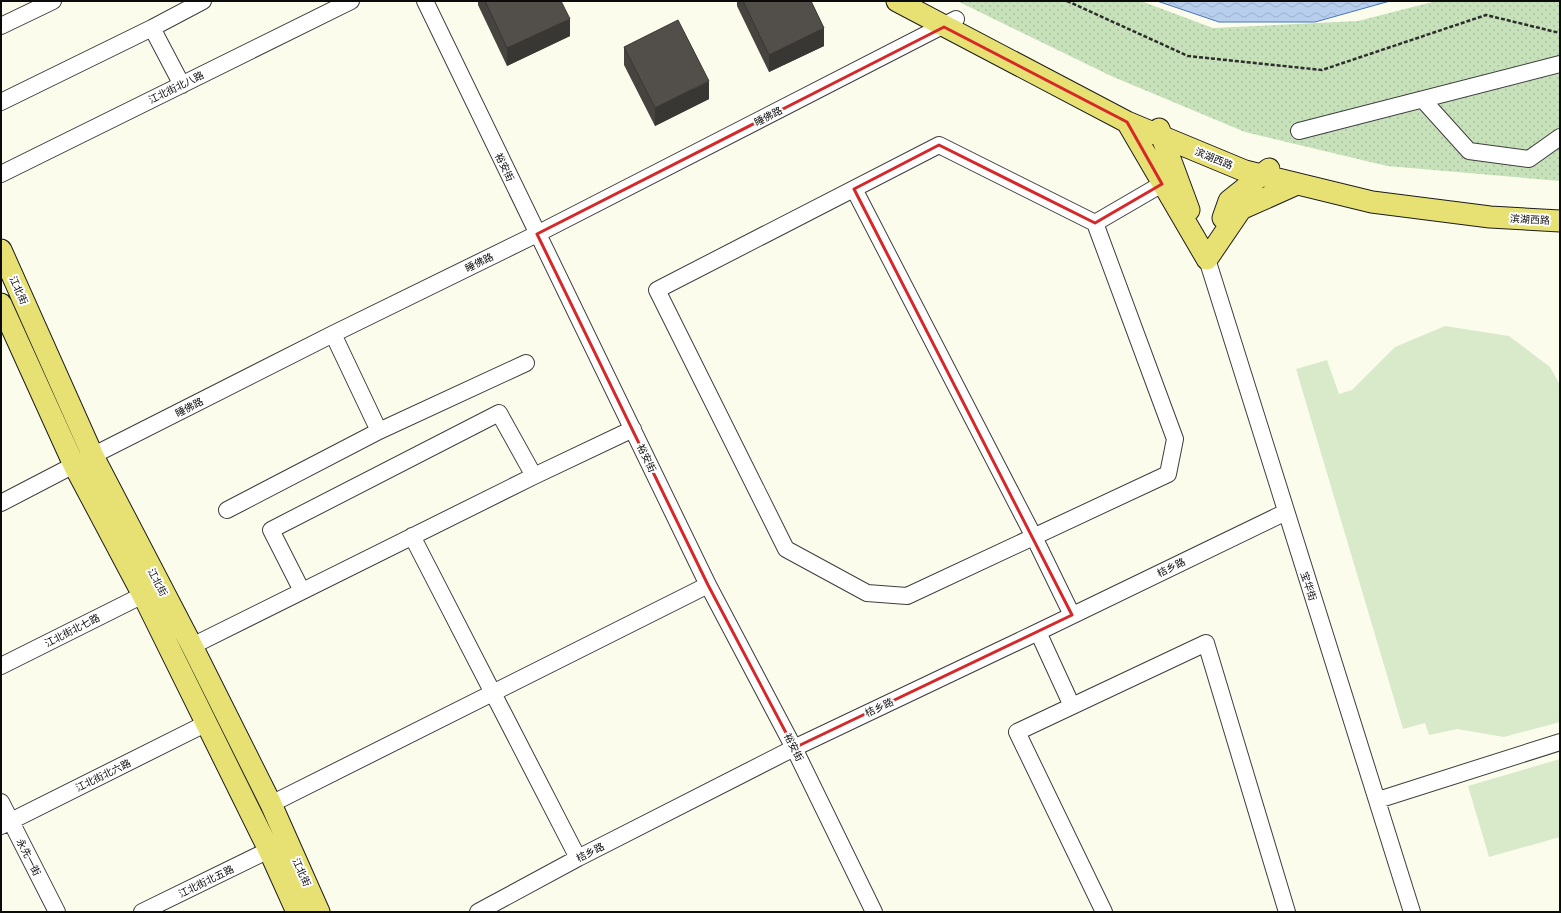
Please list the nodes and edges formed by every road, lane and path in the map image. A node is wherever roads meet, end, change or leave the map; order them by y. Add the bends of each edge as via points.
1 (53, 1) edge
2 (203, 1) edge
3 (351, 1) edge
4 (425, 1) edge
5 (898, 1) edge
6 (922, 1) edge
7 (1067, 1) edge
8 (950, 23) junction
9 (1, 26) edge
10 (152, 28) junction
11 (1560, 34) edge
12 (1560, 64) edge
13 (182, 85) junction
14 (1423, 100) junction
15 (1, 102) edge
16 (1127, 122) junction
17 (1160, 130) junction
18 (1299, 131) dead end
19 (1560, 137) edge
20 (1267, 171) junction
21 (1, 174) edge
22 (1162, 184) junction
23 (1297, 184) junction
24 (854, 188) junction
25 (1560, 210) edge
26 (1560, 221) edge
27 (1095, 222) junction
28 (537, 234) junction
29 (1, 250) edge
30 (1207, 259) junction
31 (1, 304) edge
32 (333, 334) junction
33 (526, 363) dead end
34 (633, 429) junction
35 (379, 431) junction
36 (93, 456) junction
37 (74, 465) junction
38 (534, 476) junction
39 (1, 503) edge
40 (227, 510) dead end
41 (1286, 512) junction
42 (412, 536) junction
43 (1034, 537) junction
44 (708, 585) junction
45 (302, 591) junction
46 (143, 594) junction
47 (1072, 615) junction
48 (1038, 632) junction
49 (192, 646) junction
50 (1, 666) edge
51 (493, 692) junction
52 (1072, 706) junction
53 (205, 724) junction
54 (1560, 742) edge
55 (794, 748) junction
56 (1378, 800) junction
57 (1, 802) edge
58 (271, 804) junction
59 (6, 824) edge
60 (269, 850) junction
61 (578, 858) junction
62 (57, 912) edge
63 (142, 912) edge
64 (297, 912) edge
65 (319, 912) edge
66 (478, 912) edge
67 (874, 912) edge
68 (1104, 912) edge
69 (1287, 912) edge
70 (1412, 912) edge

1 - 9 street
2 - 10 street
3 - 13 street, 江北街北八路
4 - 28 street, 裕安街
5 - 8 main road, 滨湖西路
6 - 8 main road, 滨湖西路
7 - 11 path via 1188,56 1322,70 1486,14
8 - 16 main road, 滨湖西路
8 - 17 main road, 滨湖西路
8 - 28 street, 睡佛路
10 - 13 street
10 - 15 street
12 - 14 street
13 - 21 street, 江北街北八路
14 - 18 street
14 - 19 street via 1469,151 1529,159
16 - 17 main road, 滨湖西路
16 - 22 main road
17 - 20 main road, 滨湖西路 via 1245,171
17 - 30 main road
20 - 23 main road, 滨湖西路
20 - 25 main road, 滨湖西路 via 1374,192 1491,207
20 - 30 main road via 1229,201
22 - 27 street
22 - 30 main road
23 - 26 main road, 滨湖西路 via 1372,202 1490,217
23 - 30 main road via 1241,209
24 - 27 street via 939,145
24 - 43 street
24 - 43 street via 657,290 786,549 867,593 907,596
27 - 43 street via 1175,439 1168,474
28 - 32 street, 睡佛路
28 - 34 street, 裕安街
29 - 36 main road, 江北街
30 - 41 street, 宝华街
31 - 37 main road, 江北街
32 - 35 street
32 - 36 street, 睡佛路
33 - 35 street
34 - 38 street
34 - 44 street, 裕安街
35 - 40 street
36 - 37 street, 睡佛路
36 - 49 main road, 江北街
37 - 39 street, 睡佛路
37 - 46 main road, 江北街
38 - 42 street
38 - 45 street via 499,413 271,530
41 - 47 street, 桔乡路
41 - 56 street, 宝华街
42 - 45 street
42 - 51 street
43 - 47 street
44 - 51 street
44 - 55 street, 裕安街
45 - 49 street
46 - 50 street, 江北街北七路
46 - 53 main road, 江北街
47 - 48 street, 桔乡路
48 - 52 street
48 - 55 street, 桔乡路
49 - 58 main road, 江北街
51 - 58 street
51 - 61 street
52 - 68 street via 1017,732
52 - 69 street via 1206,644
53 - 59 street, 江北街北六路
53 - 60 main road, 江北街
54 - 56 street
55 - 61 street, 桔乡路
55 - 67 street, 裕安街
56 - 70 street, 宝华街
57 - 59 street, 永先一街
58 - 65 main road, 江北街
59 - 62 street, 永先一街
60 - 63 street, 江北街北五路
60 - 64 main road, 江北街
61 - 66 street, 桔乡路

